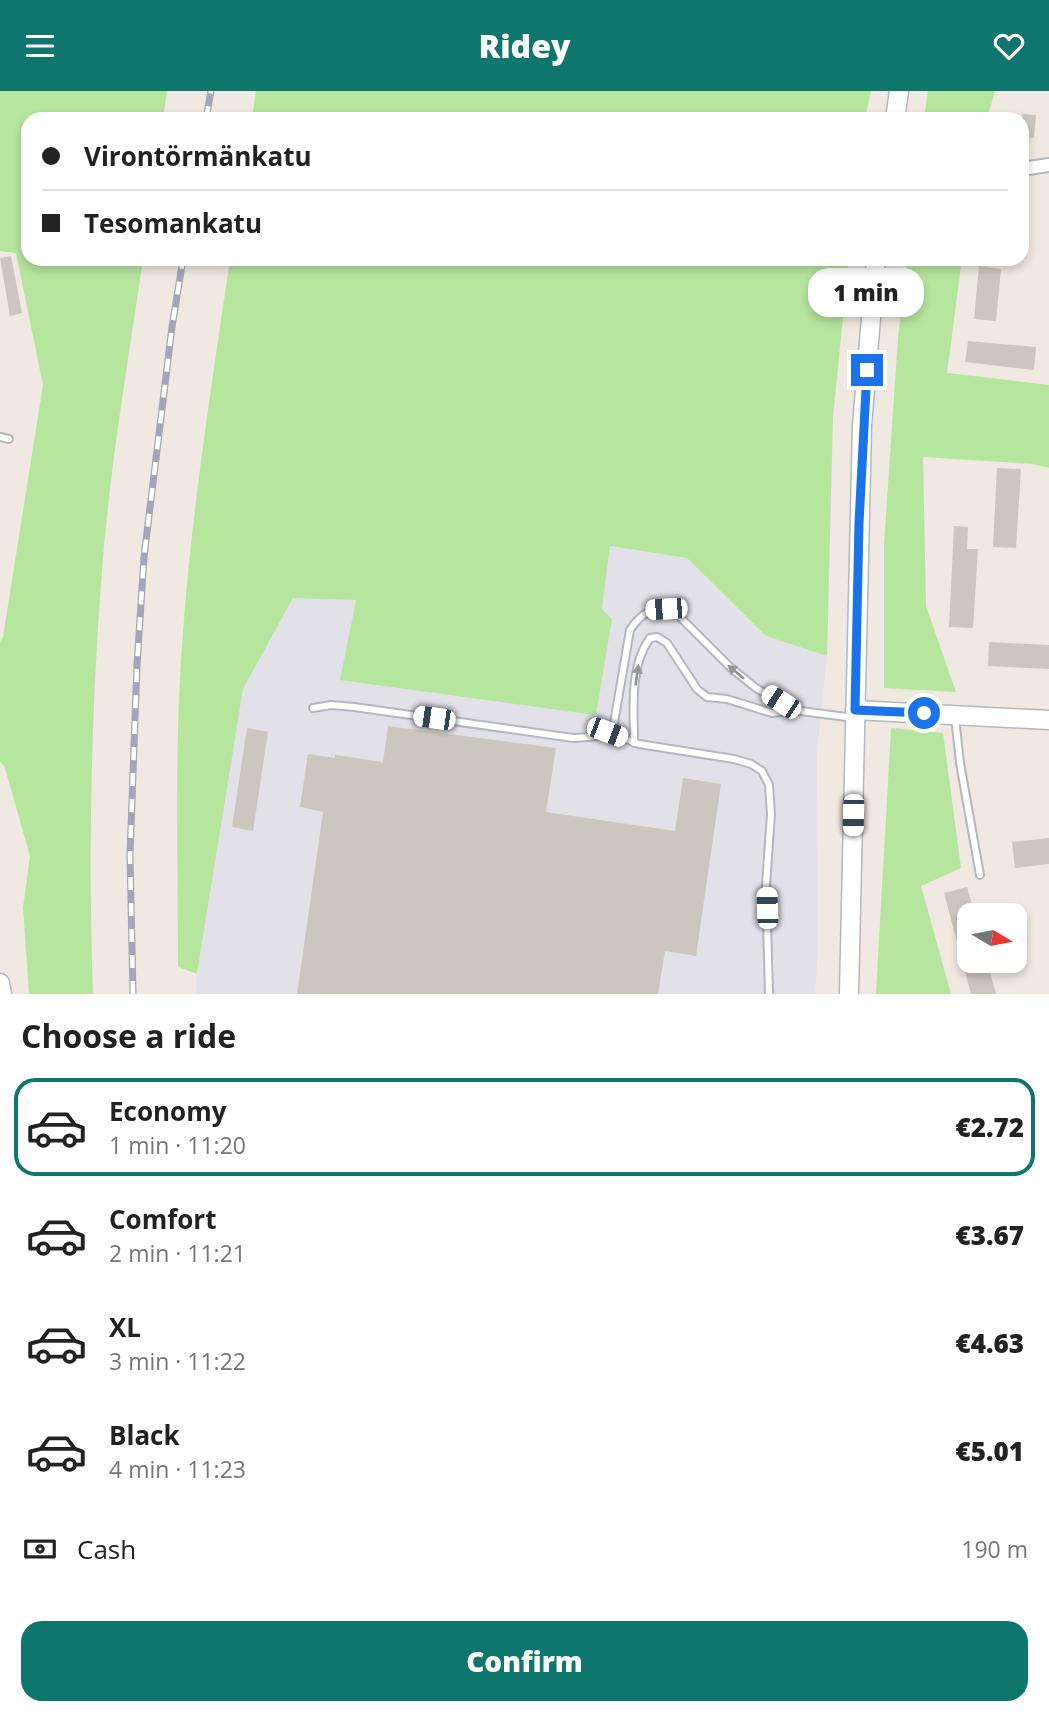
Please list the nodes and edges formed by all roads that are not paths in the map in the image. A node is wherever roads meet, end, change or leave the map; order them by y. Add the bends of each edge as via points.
1 (899, 91) edge
2 (896, 112) edge
3 (1049, 165) edge
4 (1029, 168) edge
5 (875, 266) edge
6 (0, 437) edge
7 (9, 439) dead end
8 (313, 708) dead end
9 (793, 710) junction
10 (854, 714) junction
11 (955, 715) junction
12 (1049, 720) edge
13 (607, 732) junction
14 (635, 743) junction
15 (980, 875) dead end
16 (0, 983) edge
17 (2, 994) edge
18 (769, 994) edge
19 (849, 994) edge

1 - 2 main road
3 - 4 street
5 - 10 main road via 862,425
6 - 7 lane
8 - 13 lane via 354,707 573,737
9 - 10 lane
9 -> 13 lane via 731,668 677,614 650,610 630,630 614,723
14 -> 9 lane via 637,671 650,638 667,643 707,698 727,699 772,713
10 - 11 main road
10 - 19 main road
11 - 12 main road
11 - 15 lane
13 - 14 lane
14 - 18 lane via 734,759 762,771 769,785 771,814 766,885
16 - 17 main road

